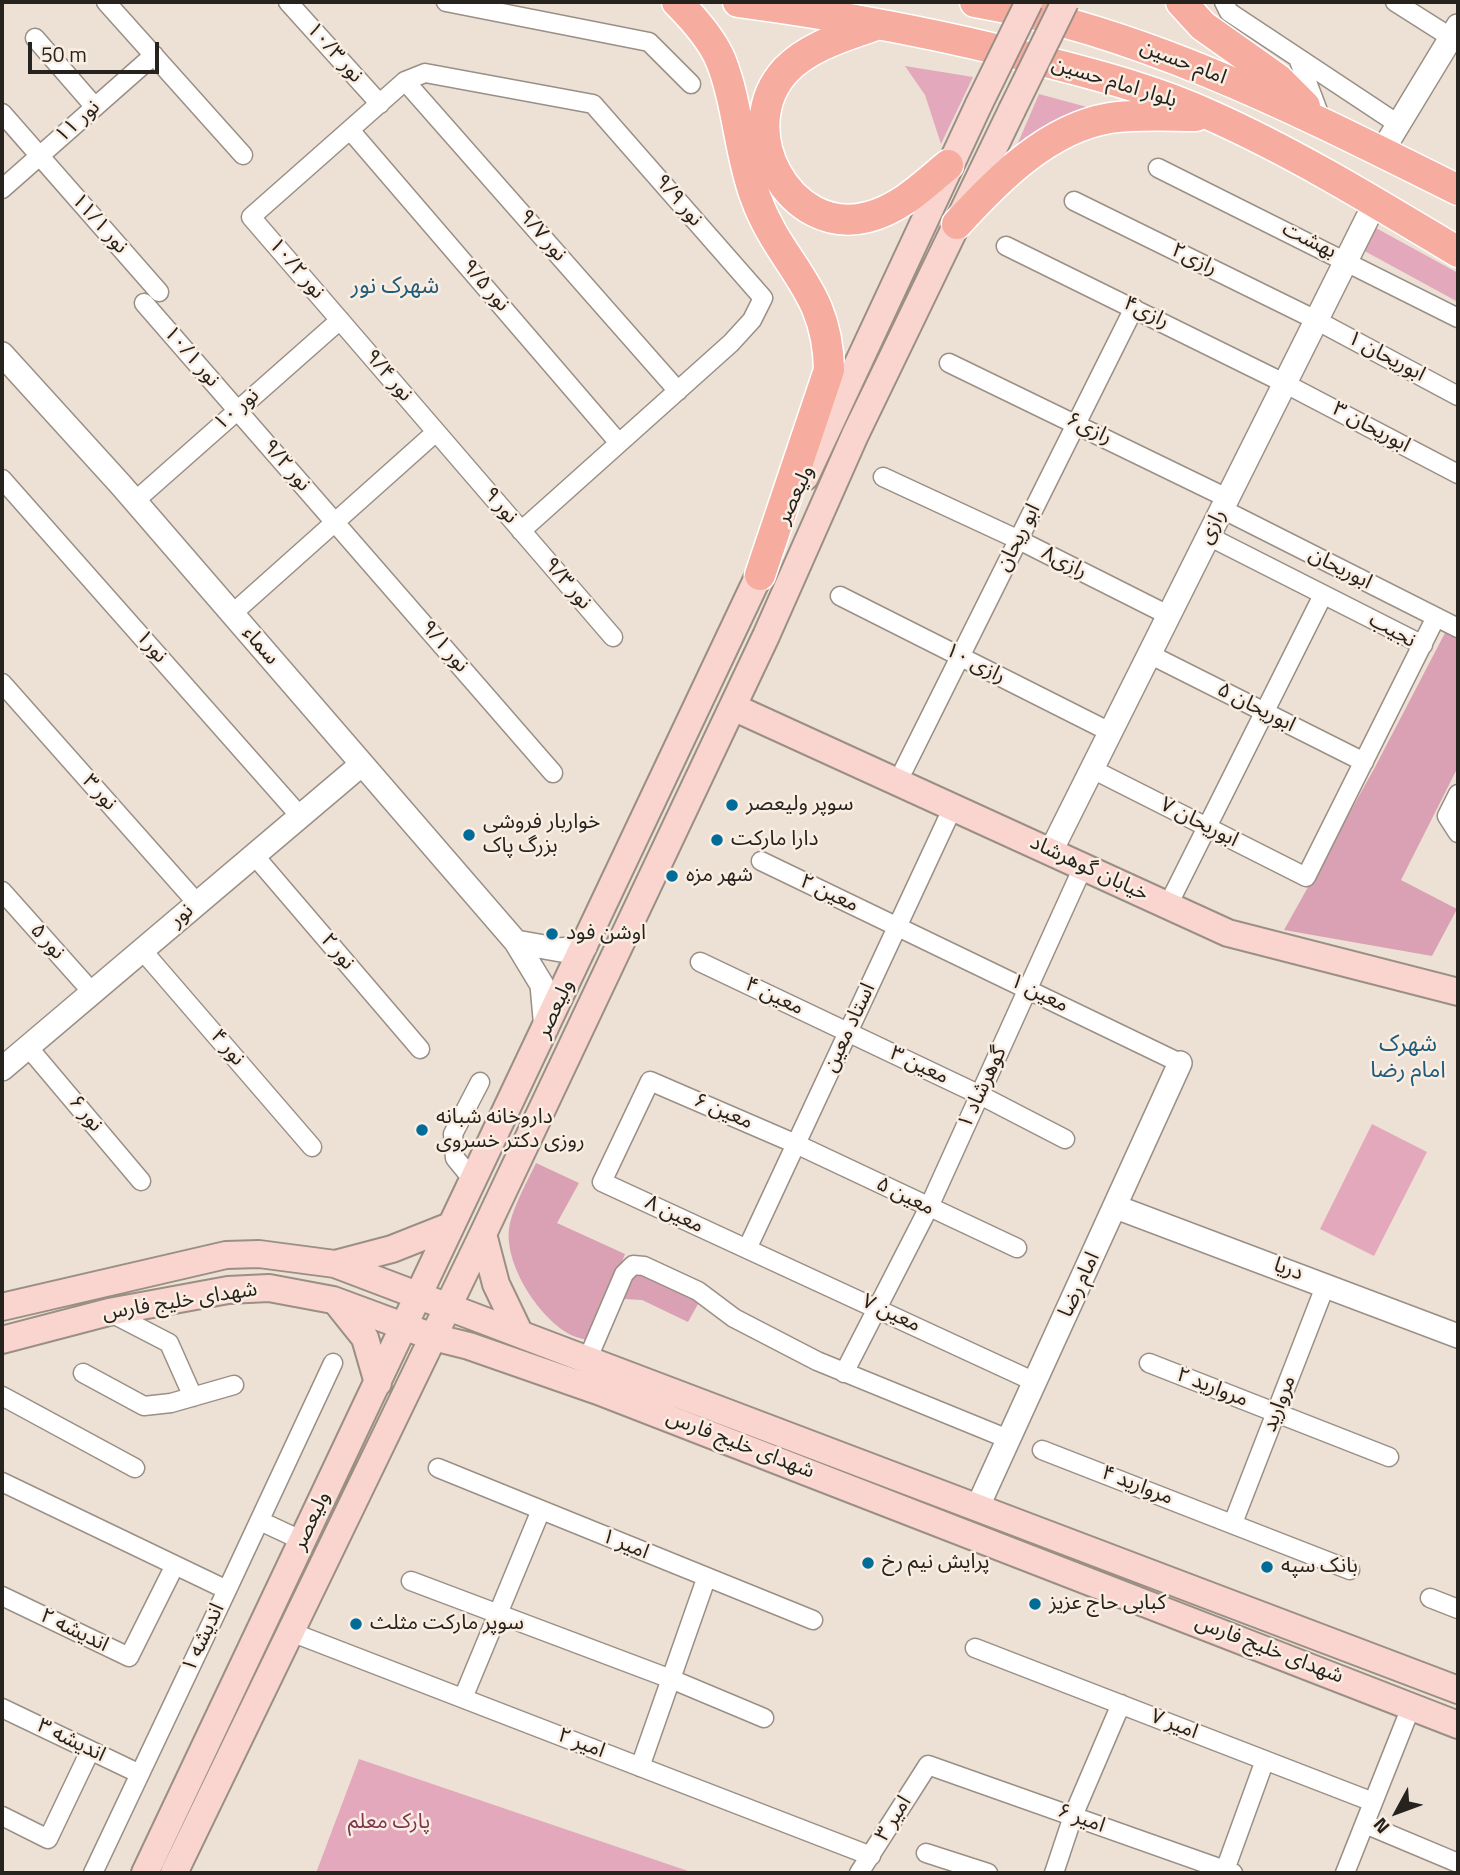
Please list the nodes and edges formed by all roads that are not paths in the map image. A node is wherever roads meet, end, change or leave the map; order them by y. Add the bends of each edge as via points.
1 (106, 2) edge
2 (288, 2) edge
3 (446, 2) edge
4 (677, 2) edge
5 (738, 2) edge
6 (975, 2) edge
7 (1027, 2) edge
8 (1181, 2) edge
9 (1224, 2) edge
10 (1395, 2) edge
11 (1068, 13) edge
12 (879, 24) junction
13 (1456, 35) edge
14 (35, 38) dead end
15 (154, 55) junction
16 (1298, 58) junction
17 (405, 81) junction
18 (691, 84) dead end
19 (380, 104) junction
20 (95, 107) junction
21 (2, 113) edge
22 (1212, 116) junction
23 (1323, 124) junction
24 (1398, 124) junction
25 (350, 130) junction
26 (1381, 153) junction
27 (243, 155) dead end
28 (38, 157) junction
29 (948, 165) junction
30 (1158, 168) dead end
31 (2, 189) edge
32 (1458, 190) edge
33 (1074, 201) dead end
34 (1375, 203) junction
35 (957, 225) junction
36 (1006, 246) dead end
37 (1458, 252) edge
38 (1346, 259) junction
39 (159, 292) dead end
40 (763, 298) joint
41 (144, 303) dead end
42 (1135, 307) junction
43 (1458, 318) edge
44 (1314, 319) junction
45 (340, 320) junction
46 (2, 354) edge
47 (949, 363) dead end
48 (1284, 383) junction
49 (678, 391) junction
50 (1458, 396) edge
51 (237, 410) junction
52 (1077, 423) junction
53 (436, 432) junction
54 (619, 443) junction
55 (1458, 474) edge
56 (883, 477) dead end
57 (2, 479) edge
58 (135, 501) junction
59 (1224, 504) junction
60 (335, 522) junction
61 (521, 531) junction
62 (1208, 536) junction
63 (1019, 540) junction
64 (760, 575) junction
65 (1323, 594) junction
66 (840, 596) dead end
67 (232, 614) junction
68 (1168, 615) junction
69 (1436, 617) junction
70 (1458, 628) edge
71 (613, 638) dead end
72 (1423, 645) junction
73 (1149, 654) junction
74 (960, 656) junction
75 (2, 683) edge
76 (733, 707) junction
77 (1264, 712) junction
78 (1110, 732) junction
79 (1364, 762) junction
80 (362, 764) junction
81 (904, 769) dead end
82 (1092, 769) junction
83 (553, 773) dead end
84 (1458, 794) edge
85 (953, 807) junction
86 (300, 816) junction
87 (1207, 827) junction
88 (1458, 833) edge
89 (1051, 851) junction
90 (254, 855) junction
91 (761, 861) dead end
92 (1083, 867) junction
93 (1306, 877) joint
94 (2, 891) edge
95 (197, 903) junction
96 (1168, 905) junction
97 (898, 926) junction
98 (516, 942) junction
99 (585, 947) junction
100 (142, 950) junction
101 (700, 962) dead end
102 (1029, 988) junction
103 (92, 992) junction
104 (1458, 992) edge
105 (546, 1031) junction
106 (848, 1032) junction
107 (28, 1047) junction
108 (420, 1049) dead end
109 (1180, 1063) joint
110 (2, 1069) edge
111 (480, 1082) dead end
112 (980, 1094) junction
113 (1065, 1139) dead end
114 (796, 1144) junction
115 (312, 1147) dead end
116 (473, 1180) junction
117 (141, 1181) dead end
118 (602, 1182) joint
119 (1116, 1207) junction
120 (928, 1209) junction
121 (450, 1226) junction
122 (483, 1234) junction
123 (1017, 1248) dead end
124 (747, 1249) junction
125 (335, 1264) junction
126 (1326, 1284) junction
127 (418, 1293) junction
128 (333, 1300) junction
129 (449, 1305) junction
130 (2, 1307) edge
131 (877, 1307) junction
132 (109, 1312) junction
133 (403, 1326) junction
134 (519, 1332) junction
135 (1458, 1336) edge
136 (433, 1337) junction
137 (2, 1339) edge
138 (589, 1358) junction
139 (333, 1363) dead end
140 (1149, 1363) dead end
141 (83, 1373) dead end
142 (844, 1373) junction
143 (1035, 1382) junction
144 (377, 1383) junction
145 (234, 1385) dead end
146 (2, 1396) edge
147 (193, 1396) junction
148 (1276, 1413) junction
149 (1008, 1439) junction
150 (1042, 1450) dead end
151 (1389, 1457) dead end
152 (135, 1468) dead end
153 (438, 1468) dead end
154 (2, 1482) edge
155 (978, 1506) junction
156 (541, 1510) junction
157 (260, 1521) junction
158 (1233, 1523) junction
159 (303, 1541) junction
160 (175, 1565) junction
161 (1350, 1570) dead end
162 (706, 1579) junction
163 (411, 1581) dead end
164 (227, 1590) junction
165 (2, 1596) edge
166 (1430, 1598) dead end
167 (1458, 1609) edge
168 (498, 1614) junction
169 (813, 1620) dead end
170 (291, 1632) junction
171 (975, 1648) dead end
172 (671, 1679) junction
173 (1458, 1690) edge
174 (463, 1698) junction
175 (1121, 1704) junction
176 (1411, 1707) junction
177 (2, 1708) edge
178 (764, 1718) dead end
179 (1458, 1725) edge
180 (90, 1751) junction
181 (1265, 1760) junction
182 (928, 1765) joint
183 (640, 1767) junction
184 (139, 1774) junction
185 (1373, 1802) junction
186 (2, 1816) edge
187 (1073, 1816) junction
188 (1365, 1824) junction
189 (926, 1853) dead end
190 (871, 1856) junction
191 (1458, 1863) edge
192 (1229, 1872) edge
193 (93, 1873) edge
194 (145, 1873) edge
195 (174, 1873) edge
196 (859, 1873) edge
197 (988, 1873) edge
198 (1054, 1873) edge
199 (1345, 1873) edge

1 - 15 street
2 - 19 street, نور ۱۰/۳
3 - 18 street via 649,42
4 - 64 main road via 722,63 754,194 814,298 828,348 829,370
5 - 12 main road, بلوار امام حسین
6 - 11 main road, امام حسین
7 - 11 main road
7 - 29 main road, ولیعصر, bridge
8 - 23 main road via 1203,26 1278,79
9 - 16 street via 1229,12
10 - 13 street
11 - 23 main road, امام حسین
11 - 35 main road, ولیعصر, bridge via 1012,110
12 - 22 main road, بلوار امام حسین via 951,37 1100,76
12 - 29 main road via 806,54 777,81 763,124 769,161 778,178 808,205 847,219 866,218 904,201
13 - 24 street
14 - 20 street
15 - 20 street, نور ۱۱
15 - 27 street
16 - 23 street
16 - 24 street
17 - 19 street
17 - 40 street, نور ۹/۹ via 425,72 593,104
17 - 49 street, نور ۹/۷
19 - 25 street
20 - 28 street, نور ۱۱
21 - 28 street, نور ۱۱/۱
22 - 34 main road, بلوار امام حسین
22 - 35 main road via 1109,118 1058,136 982,196
23 - 26 main road, امام حسین
24 - 26 street
25 - 45 street, نور ۱۰/۲ via 251,217
25 - 54 street, نور ۹/۵
26 - 32 main road
28 - 31 street, نور ۱۱
28 - 39 street, نور ۱۱/۱
29 - 64 main road, ولیعصر
30 - 38 street, بهشت
33 - 44 street, رازی۲
34 - 37 main road, بلوار امام حسین
34 - 38 street, رازی
35 - 76 main road, ولیعصر via 855,435
36 - 42 street, رازی۴
38 - 43 street, بهشت
38 - 44 street, رازی
40 - 49 street, نور ۹ via 752,320 731,343
41 - 51 street, نور ۱۰/۱
42 - 48 street, رازی۴
42 - 52 street, ابو ریحان
44 - 48 street, رازی
44 - 50 street, ابوریحان ۱
45 - 51 street, نور ۱۰
45 - 53 street, نور ۹/۴
46 - 58 street, سماء
47 - 52 street, رازی۶
48 - 55 street, ابوریحان ۳
48 - 59 street, رازی
49 - 54 street, نور ۹
51 - 58 street, نور ۱۰
51 - 60 street, نور ۹/۲
52 - 59 street, رازی۶
52 - 63 street, ابو ریحان
53 - 60 street
53 - 61 street, نور ۹
54 - 61 street, نور ۹
56 - 63 street, رازی۸
57 - 86 street, نور۱
58 - 67 street, سماء
59 - 62 street, رازی
59 - 69 street, ابوریحان
60 - 67 street
60 - 83 street, نور ۹/۱
61 - 71 street, نور ۹/۳
62 - 65 street, نجیب
62 - 68 street, رازی
63 - 68 street, رازی۸
63 - 74 street, ابو ریحان
64 - 99 main road, ولیعصر
65 - 72 street, نجیب
65 - 77 street
66 - 74 street, رازی ۱۰
67 - 80 street, سماء
68 - 73 street, رازی
69 - 70 street, ابوریحان
69 - 72 street
72 - 79 street, نجیب
73 - 77 street, ابوریحان ۵
73 - 78 street, رازی
74 - 78 street, رازی ۱۰
74 - 81 street, ابو ریحان
75 - 95 street, نور ۳
76 - 85 main road, خیابان گوهرشاد
76 - 122 main road, ولیعصر
77 - 79 street, ابوریحان ۵
77 - 87 street
78 - 82 street, رازی
79 - 93 street, نجیب
80 - 86 street, نور
80 - 98 street, سماء
82 - 87 street, ابوریحان ۷
82 - 89 street, رازی
84 - 88 street via 1447,816
85 - 89 main road, خیابان گوهرشاد
85 - 97 street, استاد معین
86 - 90 street, نور
87 - 93 street, ابوریحان ۷
87 - 96 street
89 - 92 main road, خیابان گوهرشاد
90 - 95 street, نور
90 - 108 street, نور ۲
91 - 97 street, معین ۲
92 - 96 main road, خیابان گوهرشاد
92 - 102 street, گوهرشاد ۱
94 - 103 street, نور ۵
95 - 100 street, نور
96 - 104 main road, خیابان گوهرشاد via 1256,942
97 - 102 street, معین ۱
97 - 106 street, استاد معین
98 - 99 street via 561,950
98 - 105 street, سماء via 542,985
99 - 105 main road, ولیعصر
100 - 103 street, نور
100 - 115 street, نور ۴
101 - 106 street, معین ۴
102 - 109 street, معین ۱
102 - 112 street, گوهرشاد ۱
103 - 107 street, نور
105 - 116 main road, ولیعصر
106 - 112 street, معین ۳
106 - 114 street, استاد معین
107 - 110 street, نور
107 - 117 street, نور ۶
109 - 119 street, امام رضا
111 - 116 street via 453,1134 455,1158
112 - 113 street, معین ۳
112 - 120 street, گوهرشاد ۱
114 - 118 street, معین ۶ via 650,1081
114 - 120 street, معین ۵
114 - 124 street, استاد معین
116 - 121 main road, ولیعصر
118 - 124 street, معین ۸
119 - 126 street, دریا
119 - 143 street, امام رضا
120 - 123 street, معین ۵
120 - 131 street, گوهرشاد ۱
121 - 125 main road via 392,1249
121 - 127 main road, ولیعصر
122 - 129 main road, ولیعصر
122 - 134 main road via 496,1284
124 - 131 street, معین ۷
125 - 127 main road, شهدای خلیج فارس
125 - 130 main road, شهدای خلیج فارس via 259,1254 226,1255
126 - 135 street, دریا
126 - 148 street, مروارید
127 - 129 main road, شهدای خلیج فارس
127 - 133 main road, ولیعصر
128 - 132 main road, شهدای خلیج فارس via 295,1291 228,1290
128 - 133 main road, شهدای خلیج فارس
128 - 144 main road via 365,1338
129 - 134 main road, شهدای خلیج فارس
129 - 136 main road, ولیعصر
131 - 142 street, گوهرشاد ۱
131 - 143 street, معین ۷
132 - 137 main road, شهدای خلیج فارس
132 - 147 street via 169,1343
133 - 136 main road, شهدای خلیج فارس
133 - 144 main road, ولیعصر
134 - 138 main road, شهدای خلیج فارس
136 - 170 main road, ولیعصر
136 - 176 main road, شهدای خلیج فارس via 598,1391
138 - 142 street via 624,1274 633,1265 698,1291 744,1324
138 - 155 main road, شهدای خلیج فارس
139 - 157 street
140 - 148 street, مروارید ۲
141 - 147 street via 144,1406
142 - 149 street
143 - 149 street, امام رضا
144 - 159 main road, ولیعصر
145 - 147 street
146 - 152 street
148 - 151 street, مروارید ۲
148 - 158 street, مروارید
149 - 155 street, امام رضا
150 - 158 street, مروارید ۴
153 - 156 street, امیر ۱
154 - 160 street, اندیشه ۱
155 - 173 main road, شهدای خلیج فارس
156 - 162 street, امیر ۱
156 - 168 street
157 - 159 street
157 - 164 street
158 - 161 street, مروارید ۴
159 - 194 main road, ولیعصر
160 - 164 street, اندیشه ۱
160 - 165 street, اندیشه ۲ via 129,1657
162 - 169 street, امیر ۱
162 - 172 street
163 - 168 street
164 - 184 street, اندیشه ۱
166 - 167 street
168 - 172 street
168 - 174 street
170 - 174 street, امیر ۲
170 - 195 main road, ولیعصر
171 - 175 street, امیر ۷
172 - 178 street
172 - 183 street
174 - 183 street, امیر ۲
175 - 181 street, امیر ۷
175 - 187 street
176 - 179 main road, شهدای خلیج فارس
176 - 185 street
177 - 180 street, اندیشه ۳
180 - 184 street, اندیشه ۳
180 - 186 street via 48,1839
181 - 185 street, امیر ۷
181 - 192 street
182 - 187 street, امیر ۶
182 - 190 street, امیر ۳
183 - 190 street, امیر ۲
184 - 193 street, اندیشه ۱
185 - 188 street
187 - 192 street, امیر ۶
187 - 198 street
188 - 191 street
188 - 199 street
189 - 197 street
190 - 196 street, امیر ۳

